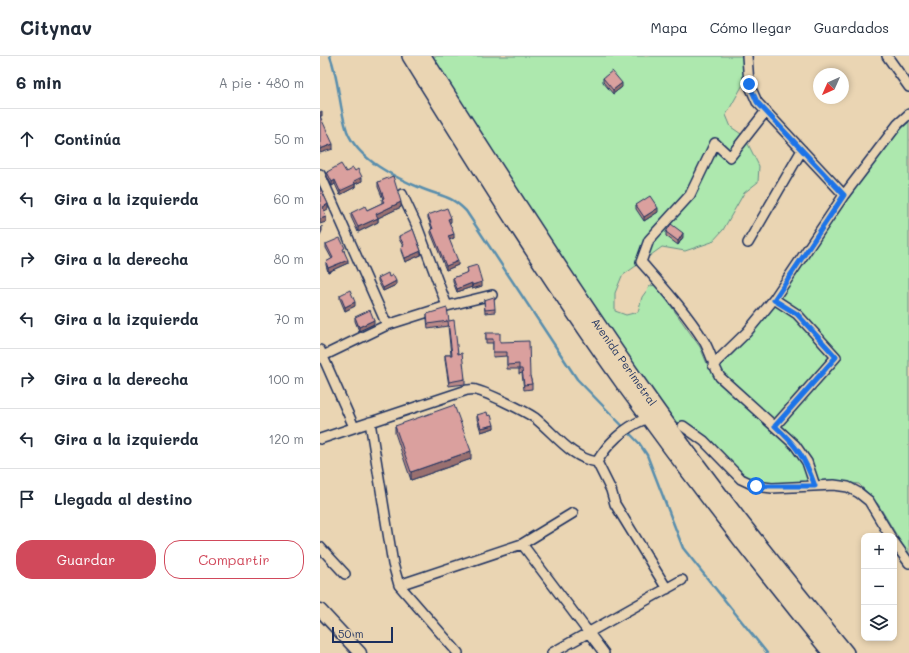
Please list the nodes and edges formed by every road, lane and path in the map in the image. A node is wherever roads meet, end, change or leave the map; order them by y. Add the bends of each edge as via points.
1 (410, 56) edge
2 (423, 56) edge
3 (747, 56) edge
4 (887, 56) edge
5 (909, 87) edge
6 (766, 111) junction
7 (909, 114) edge
8 (802, 150) junction
9 (320, 174) edge
10 (402, 194) dead end
11 (844, 195) junction
12 (748, 243) dead end
13 (492, 295) dead end
14 (774, 300) junction
15 (447, 306) junction
16 (387, 325) junction
17 (321, 353) edge
18 (713, 365) junction
19 (643, 420) dead end
20 (370, 422) junction
21 (683, 426) dead end
22 (775, 426) junction
23 (354, 427) junction
24 (320, 439) edge
25 (597, 462) junction
26 (815, 486) junction
27 (573, 513) dead end
28 (888, 533) edge
29 (522, 544) junction
30 (897, 546) edge
31 (320, 547) edge
32 (909, 563) edge
33 (345, 574) dead end
34 (682, 580) dead end
35 (399, 585) junction
36 (666, 589) junction
37 (320, 610) edge
38 (588, 633) junction
39 (360, 653) edge
40 (458, 653) edge
41 (552, 653) edge
42 (604, 653) edge
43 (832, 653) edge
44 (846, 653) edge

1 - 43 main road, Avenida Perimetral via 499,198 626,386 746,548
2 - 44 main road, Avenida Perimetral via 509,192 635,380 755,541
3 - 6 street via 749,84 757,102
4 - 5 street
6 - 8 street
6 - 18 street via 730,157 715,143 690,195 649,240 641,262 704,340 711,353
7 - 11 street via 898,124
8 - 11 street
8 - 12 street
9 - 16 street
10 - 15 street
11 - 14 street
13 - 15 street
14 - 18 street via 747,332
14 - 22 street via 797,314 836,357
15 - 16 street
16 - 17 street
17 - 23 street
18 - 22 street via 720,377 733,390
19 - 25 street via 630,426 603,451
20 - 23 street
20 - 25 street via 467,390 476,390 534,417 570,450 586,460
20 - 35 street via 393,564
21 - 26 street via 704,441 741,479 756,486
22 - 26 street via 795,445 806,462
23 - 24 street
25 - 36 street via 615,504
26 - 28 street via 848,487 860,493
27 - 29 street
29 - 35 street
29 - 38 street
30 - 32 street
31 - 33 street
34 - 36 street
35 - 40 street
36 - 38 street
37 - 39 street
38 - 41 street
38 - 42 street

